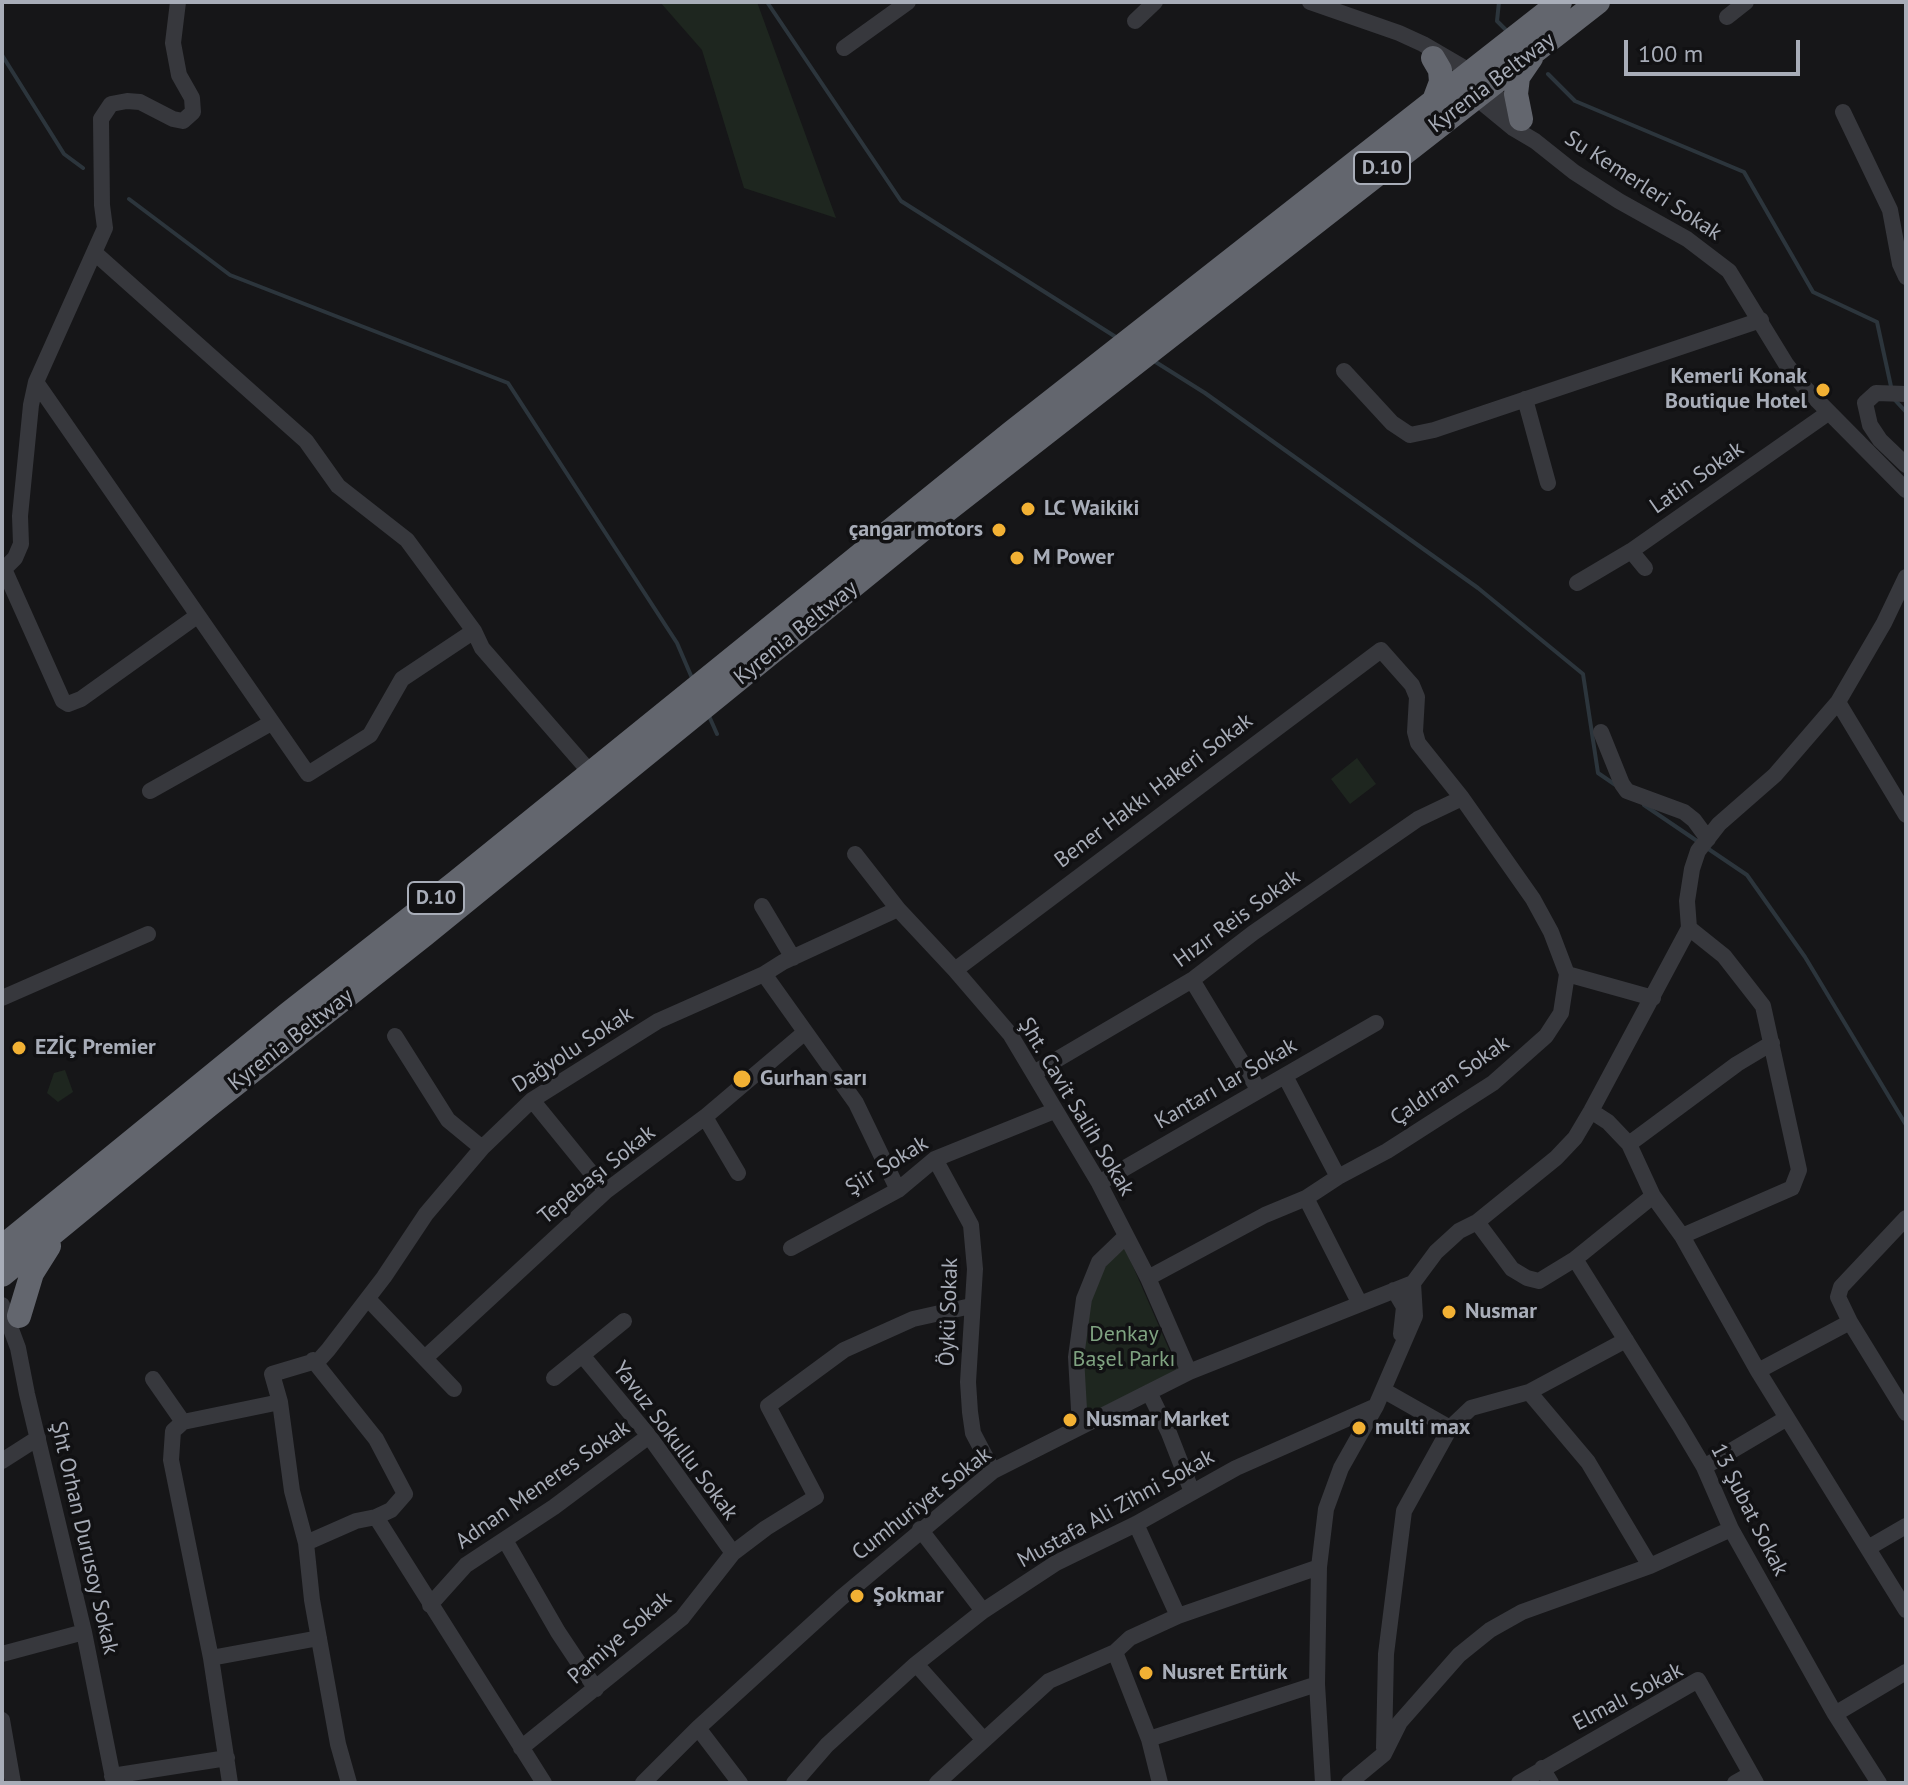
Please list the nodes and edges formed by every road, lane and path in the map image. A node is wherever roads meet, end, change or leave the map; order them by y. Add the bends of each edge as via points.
1 (178, 2) edge
2 (908, 2) edge
3 (1155, 2) edge
4 (1310, 2) edge
5 (1560, 2) edge
6 (1598, 2) edge
7 (1746, 2) edge
8 (1727, 17) dead end
9 (1135, 21) dead end
10 (844, 48) dead end
11 (1537, 49) junction
12 (1428, 51) junction
13 (1473, 84) junction
14 (1435, 98) junction
15 (1843, 112) dead end
16 (1521, 119) junction
17 (1535, 141) junction
18 (96, 254) junction
19 (1906, 277) edge
20 (1761, 320) junction
21 (1163, 327) junction
22 (1344, 371) dead end
23 (36, 382) junction
24 (1898, 394) edge
25 (1525, 399) junction
26 (1828, 413) junction
27 (1906, 465) edge
28 (1548, 483) dead end
29 (1906, 490) edge
30 (1631, 551) junction
31 (1645, 568) dead end
32 (3, 570) edge
33 (1906, 577) edge
34 (1577, 583) dead end
35 (197, 616) junction
36 (474, 631) junction
37 (1381, 650) joint
38 (1838, 702) junction
39 (677, 716) junction
40 (271, 723) junction
41 (1601, 732) dead end
42 (590, 772) junction
43 (150, 791) dead end
44 (1462, 798) junction
45 (1906, 815) edge
46 (1708, 839) junction
47 (855, 854) dead end
48 (762, 906) dead end
49 (898, 909) junction
50 (1689, 928) junction
51 (148, 934) dead end
52 (793, 958) junction
53 (955, 970) junction
54 (764, 974) junction
55 (1567, 974) junction
56 (1192, 980) junction
57 (2, 998) edge
58 (1653, 998) junction
59 (1376, 1023) dead end
60 (804, 1033) junction
61 (395, 1036) dead end
62 (1772, 1043) junction
63 (1034, 1073) junction
64 (1285, 1076) junction
65 (1258, 1089) junction
66 (532, 1100) junction
67 (1054, 1111) junction
68 (1591, 1111) junction
69 (705, 1117) junction
70 (1629, 1144) junction
71 (482, 1148) junction
72 (935, 1159) junction
73 (738, 1173) dead end
74 (1338, 1177) junction
75 (1099, 1183) junction
76 (898, 1190) junction
77 (606, 1191) junction
78 (1653, 1196) junction
79 (1306, 1198) junction
80 (1906, 1218) edge
81 (54, 1219) junction
82 (2, 1220) edge
83 (1477, 1222) junction
84 (1126, 1236) junction
85 (1682, 1236) junction
86 (791, 1248) dead end
87 (1575, 1259) junction
88 (4, 1260) edge
89 (1148, 1278) junction
90 (1413, 1283) junction
91 (1394, 1290) junction
92 (368, 1299) junction
93 (1360, 1304) junction
94 (971, 1306) junction
95 (10, 1310) edge
96 (624, 1321) dead end
97 (1850, 1322) junction
98 (1626, 1340) junction
99 (582, 1355) junction
100 (1398, 1356) junction
101 (425, 1358) junction
102 (313, 1360) junction
103 (1758, 1371) junction
104 (1189, 1372) junction
105 (554, 1378) dead end
106 (153, 1379) dead end
107 (454, 1389) dead end
108 (1149, 1392) junction
109 (1529, 1392) junction
110 (1380, 1398) junction
111 (280, 1402) junction
112 (1787, 1418) junction
113 (1905, 1419) edge
114 (183, 1422) junction
115 (1080, 1427) junction
116 (1450, 1428) junction
117 (1318, 1431) junction
118 (649, 1436) junction
119 (38, 1438) junction
120 (1355, 1444) junction
121 (2, 1461) edge
122 (1704, 1467) junction
123 (993, 1471) junction
124 (1192, 1492) junction
125 (376, 1517) junction
126 (1136, 1524) junction
127 (1906, 1526) edge
128 (920, 1529) junction
129 (1731, 1529) junction
130 (505, 1540) junction
131 (306, 1543) junction
132 (1868, 1548) junction
133 (733, 1553) junction
134 (1650, 1566) junction
135 (1319, 1567) junction
136 (430, 1605) junction
137 (1906, 1610) edge
138 (983, 1611) junction
139 (1178, 1616) junction
140 (84, 1632) junction
141 (319, 1638) junction
142 (1115, 1652) junction
143 (2, 1654) edge
144 (211, 1658) junction
145 (916, 1664) junction
146 (1906, 1672) edge
147 (1317, 1684) junction
148 (596, 1689) junction
149 (1835, 1714) junction
150 (2, 1720) edge
151 (698, 1728) junction
152 (983, 1739) junction
153 (1149, 1739) junction
154 (521, 1748) junction
155 (1384, 1754) junction
156 (227, 1758) junction
157 (1542, 1768) junction
158 (1754, 1778) edge
159 (113, 1779) edge
160 (13, 1783) edge
161 (230, 1783) edge
162 (349, 1783) edge
163 (544, 1783) edge
164 (643, 1783) edge
165 (740, 1783) edge
166 (794, 1783) edge
167 (938, 1783) edge
168 (1160, 1783) edge
169 (1323, 1783) edge
170 (1349, 1783) edge
171 (1519, 1783) edge
172 (1551, 1783) edge
173 (1735, 1783) edge
174 (1879, 1783) edge

1 - 18 street via 173,43 193,112 183,121 140,102 111,104 101,119 105,228
2 - 10 street
3 - 9 street
4 - 12 street via 1399,33
5 - 13 highway, Kyrenia Beltway / D.10
6 - 11 highway, Kyrenia Beltway / D.10
7 - 8 street
11 - 13 highway, Kyrenia Beltway / D.10
11 - 16 highway via 1518,77
12 - 13 street
12 - 14 highway via 1440,70
13 - 14 highway, Kyrenia Beltway / D.10
13 - 16 street
13 - 17 street via 1513,128
13 - 21 highway, Kyrenia Beltway / D.10
14 - 21 highway, Kyrenia Beltway / D.10
15 - 19 street via 1890,210
16 - 17 street
17 - 20 street, Su Kemerleri Sokak via 1574,172 1712,256 1729,271
18 - 23 street
18 - 36 street via 306,441 338,486 407,540
20 - 25 street
20 - 26 street, Su Kemerleri Sokak via 1786,364
21 - 39 highway, Kyrenia Beltway / D.10 via 927,526
22 - 25 street via 1410,435
23 - 32 street via 21,544
23 - 35 street
24 - 27 street via 1876,393 1865,403 1880,440
25 - 28 street
26 - 29 street, Su Kemerleri Sokak
26 - 30 street, Latin Sokak
30 - 31 street
30 - 34 street, Latin Sokak
32 - 35 street via 68,704
33 - 38 street
35 - 40 street
36 - 40 street via 402,679 370,735 308,774
36 - 42 street via 482,648
37 - 44 street, Çaldıran Sokak via 1417,697 1418,743
37 - 53 street, Bener Hakkı Hakeri Sokak
38 - 45 street
38 - 46 street via 1775,775
39 - 42 highway, Kyrenia Beltway / D.10
39 - 81 highway, Kyrenia Beltway / D.10
40 - 43 street
41 - 46 street via 1627,791 1684,812
42 - 81 highway, Kyrenia Beltway / D.10 via 220,1068
44 - 55 street, Çaldıran Sokak via 1533,899
44 - 56 street, Hızır Reis Sokak via 1418,819
46 - 50 street via 1692,869
47 - 49 street, Şht. Cavit Salih Sokak
48 - 52 street
49 - 52 street, Dağyolu Sokak
49 - 53 street, Şht. Cavit Salih Sokak
50 - 58 street
50 - 62 street via 1724,956 1763,1006
51 - 57 street
52 - 54 street, Dağyolu Sokak
53 - 63 street, Şht. Cavit Salih Sokak via 1010,1034
54 - 60 street
54 - 66 street, Dağyolu Sokak via 658,1021
55 - 58 street
55 - 74 street, Çaldıran Sokak via 1561,1013 1516,1065 1387,1151
56 - 63 street, Hızır Reis Sokak
56 - 65 street
58 - 68 street
59 - 64 street, Kantarı lar Sokak
60 - 69 street, Tepebaşı Sokak
60 - 76 street via 856,1103
61 - 71 street via 448,1120
62 - 70 street
62 - 85 street via 1799,1170 1792,1188
63 - 67 street, Şht. Cavit Salih Sokak
64 - 65 street, Kantarı lar Sokak
64 - 74 street
65 - 75 street, Kantarı lar Sokak
66 - 71 street, Dağyolu Sokak
66 - 77 street
67 - 72 street, Şiir Sokak
67 - 75 street, Şht. Cavit Salih Sokak
68 - 70 street
68 - 83 street via 1556,1158
69 - 73 street
69 - 77 street, Tepebaşı Sokak
70 - 78 street
71 - 92 street, Dağyolu Sokak via 426,1214
72 - 76 street, Şiir Sokak
72 - 94 street, Öykü Sokak via 971,1225
74 - 79 street, Çaldıran Sokak
75 - 84 street, Şht. Cavit Salih Sokak
76 - 86 street, Şiir Sokak
77 - 101 street, Tepebaşı Sokak
78 - 85 street
78 - 87 street
79 - 89 street, Çaldıran Sokak
79 - 93 street
80 - 97 street via 1841,1287 1838,1297
81 - 82 highway via 11,1225
81 - 88 highway, Kyrenia Beltway / D.10
81 - 95 highway
83 - 87 street via 1512,1269 1527,1278 1539,1281
83 - 90 street via 1436,1252
84 - 89 street, Şht. Cavit Salih Sokak
84 - 115 street via 1099,1262 1084,1299 1076,1357
85 - 103 street
87 - 98 street, 13 Şubat Sokak
88 - 95 street, Şht Orhan Durusoy Sokak
89 - 104 street, Şht. Cavit Salih Sokak
90 - 91 street, Cumhuriyet Sokak
90 - 100 street via 1415,1316
91 - 93 street, Cumhuriyet Sokak
91 - 100 street via 1404,1307
92 - 101 street
92 - 102 street, Dağyolu Sokak via 319,1360
93 - 104 street, Cumhuriyet Sokak
94 - 123 street, Öykü Sokak via 970,1412 973,1433
94 - 133 street, Pamiye Sokak via 913,1319 844,1350 768,1406 816,1497
95 - 119 street, Şht Orhan Durusoy Sokak
96 - 99 street
97 - 103 street
97 - 113 street
98 - 109 street
98 - 122 street, 13 Şubat Sokak
99 - 105 street
99 - 118 street, Yavuz Sokullu Sokak
100 - 110 street
101 - 107 street
102 - 111 street, Dağyolu Sokak via 272,1374
102 - 125 street via 376,1439 405,1494
103 - 112 street
104 - 108 street, Cumhuriyet Sokak
106 - 114 street
108 - 115 street, Cumhuriyet Sokak
108 - 124 street
109 - 116 street via 1471,1408
109 - 134 street via 1588,1462
110 - 116 street
110 - 117 street, Mustafa Ali Zihni Sokak
110 - 120 street
111 - 114 street
111 - 131 street via 292,1491
112 - 122 street
112 - 132 street
114 - 144 street via 173,1431 171,1460
115 - 123 street, Cumhuriyet Sokak
116 - 155 street via 1404,1511 1386,1654
117 - 120 street
117 - 124 street, Mustafa Ali Zihni Sokak
118 - 130 street, Adnan Meneres Sokak
118 - 133 street, Yavuz Sokullu Sokak
119 - 121 street
119 - 140 street, Şht Orhan Durusoy Sokak
120 - 135 street via 1326,1509
122 - 129 street, 13 Şubat Sokak
123 - 128 street, Cumhuriyet Sokak
124 - 126 street, Mustafa Ali Zihni Sokak
125 - 131 street
125 - 136 street
126 - 138 street, Mustafa Ali Zihni Sokak via 1056,1563
126 - 139 street
127 - 132 street
128 - 138 street
128 - 151 street, Cumhuriyet Sokak
129 - 134 street
129 - 149 street, 13 Şubat Sokak
130 - 136 street, Adnan Meneres Sokak via 466,1565
130 - 148 street
131 - 141 street
132 - 137 street
133 - 148 street, Pamiye Sokak via 682,1618
134 - 155 street via 1522,1612 1490,1630 1459,1655 1400,1722
135 - 139 street
135 - 147 street
136 - 154 street
138 - 145 street, Mustafa Ali Zihni Sokak
139 - 142 street via 1130,1638
140 - 143 street
140 - 159 street, Şht Orhan Durusoy Sokak
141 - 144 street
141 - 162 street
142 - 152 street via 1049,1681
142 - 153 street
144 - 156 street
145 - 152 street
145 - 166 street, Mustafa Ali Zihni Sokak via 827,1745
146 - 149 street
147 - 153 street
147 - 169 street
148 - 154 street, Pamiye Sokak
149 - 174 street, 13 Şubat Sokak
150 - 160 street
151 - 164 street, Cumhuriyet Sokak
151 - 165 street
152 - 167 street
153 - 168 street
154 - 163 street
155 - 170 street
156 - 159 street
156 - 161 street
157 - 158 street, Elmalı Sokak via 1698,1680
157 - 171 street, Elmalı Sokak
157 - 172 street
158 - 173 street

